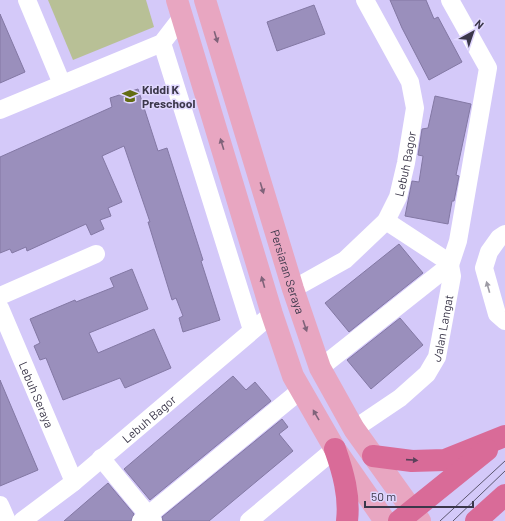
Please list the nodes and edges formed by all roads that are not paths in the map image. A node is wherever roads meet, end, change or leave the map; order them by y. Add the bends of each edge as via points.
1 (27, 0) edge
2 (205, 0) edge
3 (365, 0) edge
4 (450, 0) edge
5 (179, 9) edge
6 (162, 43) junction
7 (192, 50) junction
8 (62, 84) junction
9 (0, 110) edge
10 (255, 166) junction
11 (231, 173) junction
12 (386, 221) junction
13 (505, 234) edge
14 (96, 254) dead end
15 (450, 265) junction
16 (293, 289) junction
17 (0, 296) edge
18 (0, 308) edge
19 (272, 314) junction
20 (505, 321) edge
21 (252, 330) junction
22 (320, 368) junction
23 (301, 390) junction
24 (354, 429) junction
25 (505, 436) edge
26 (335, 449) junction
27 (373, 456) junction
28 (102, 458) junction
29 (74, 482) junction
30 (505, 495) edge
31 (0, 505) edge
32 (410, 517) edge
33 (147, 519) edge
34 (7, 521) edge
35 (22, 521) edge
36 (249, 521) edge
37 (347, 521) edge
38 (385, 521) edge
39 (476, 521) edge

1 - 8 street
2 -> 10 main road, Persiaran Seraya
3 - 12 street, Lebuh Bagor via 410,82 415,108 398,197
4 - 15 street via 488,68 458,241
5 - 6 street
5 - 7 main road
6 - 7 street
6 - 8 street
6 - 21 street
11 -> 7 main road
8 - 9 street
10 - 11 main road
10 -> 16 main road, Persiaran Seraya
19 -> 11 main road
12 - 15 street
12 - 16 street, Lebuh Bagor via 345,260
20 -> 13 street via 497,314 484,268 490,252 499,238
14 - 17 street
15 - 22 street
15 - 24 street, Jalan Langat via 452,276 437,357 427,374 400,398
16 -> 22 main road, Persiaran Seraya
18 - 29 street, Lebuh Seraya
19 - 21 street, Lebuh Bagor
19 - 23 main road via 293,376
21 - 28 street, Lebuh Bagor
22 - 24 main road, Persiaran Seraya
26 -> 23 main road
23 - 33 street
24 - 27 main road, Persiaran Seraya
27 -> 25 highway via 412,461 445,460
25 - 32 highway
26 - 36 street
26 - 37 highway via 344,475
26 - 38 main road
27 - 32 main road, Persiaran Seraya
28 - 29 street, Lebuh Bagor
28 - 33 street
29 - 35 street, Lebuh Bagor
30 - 39 highway
31 - 34 street

